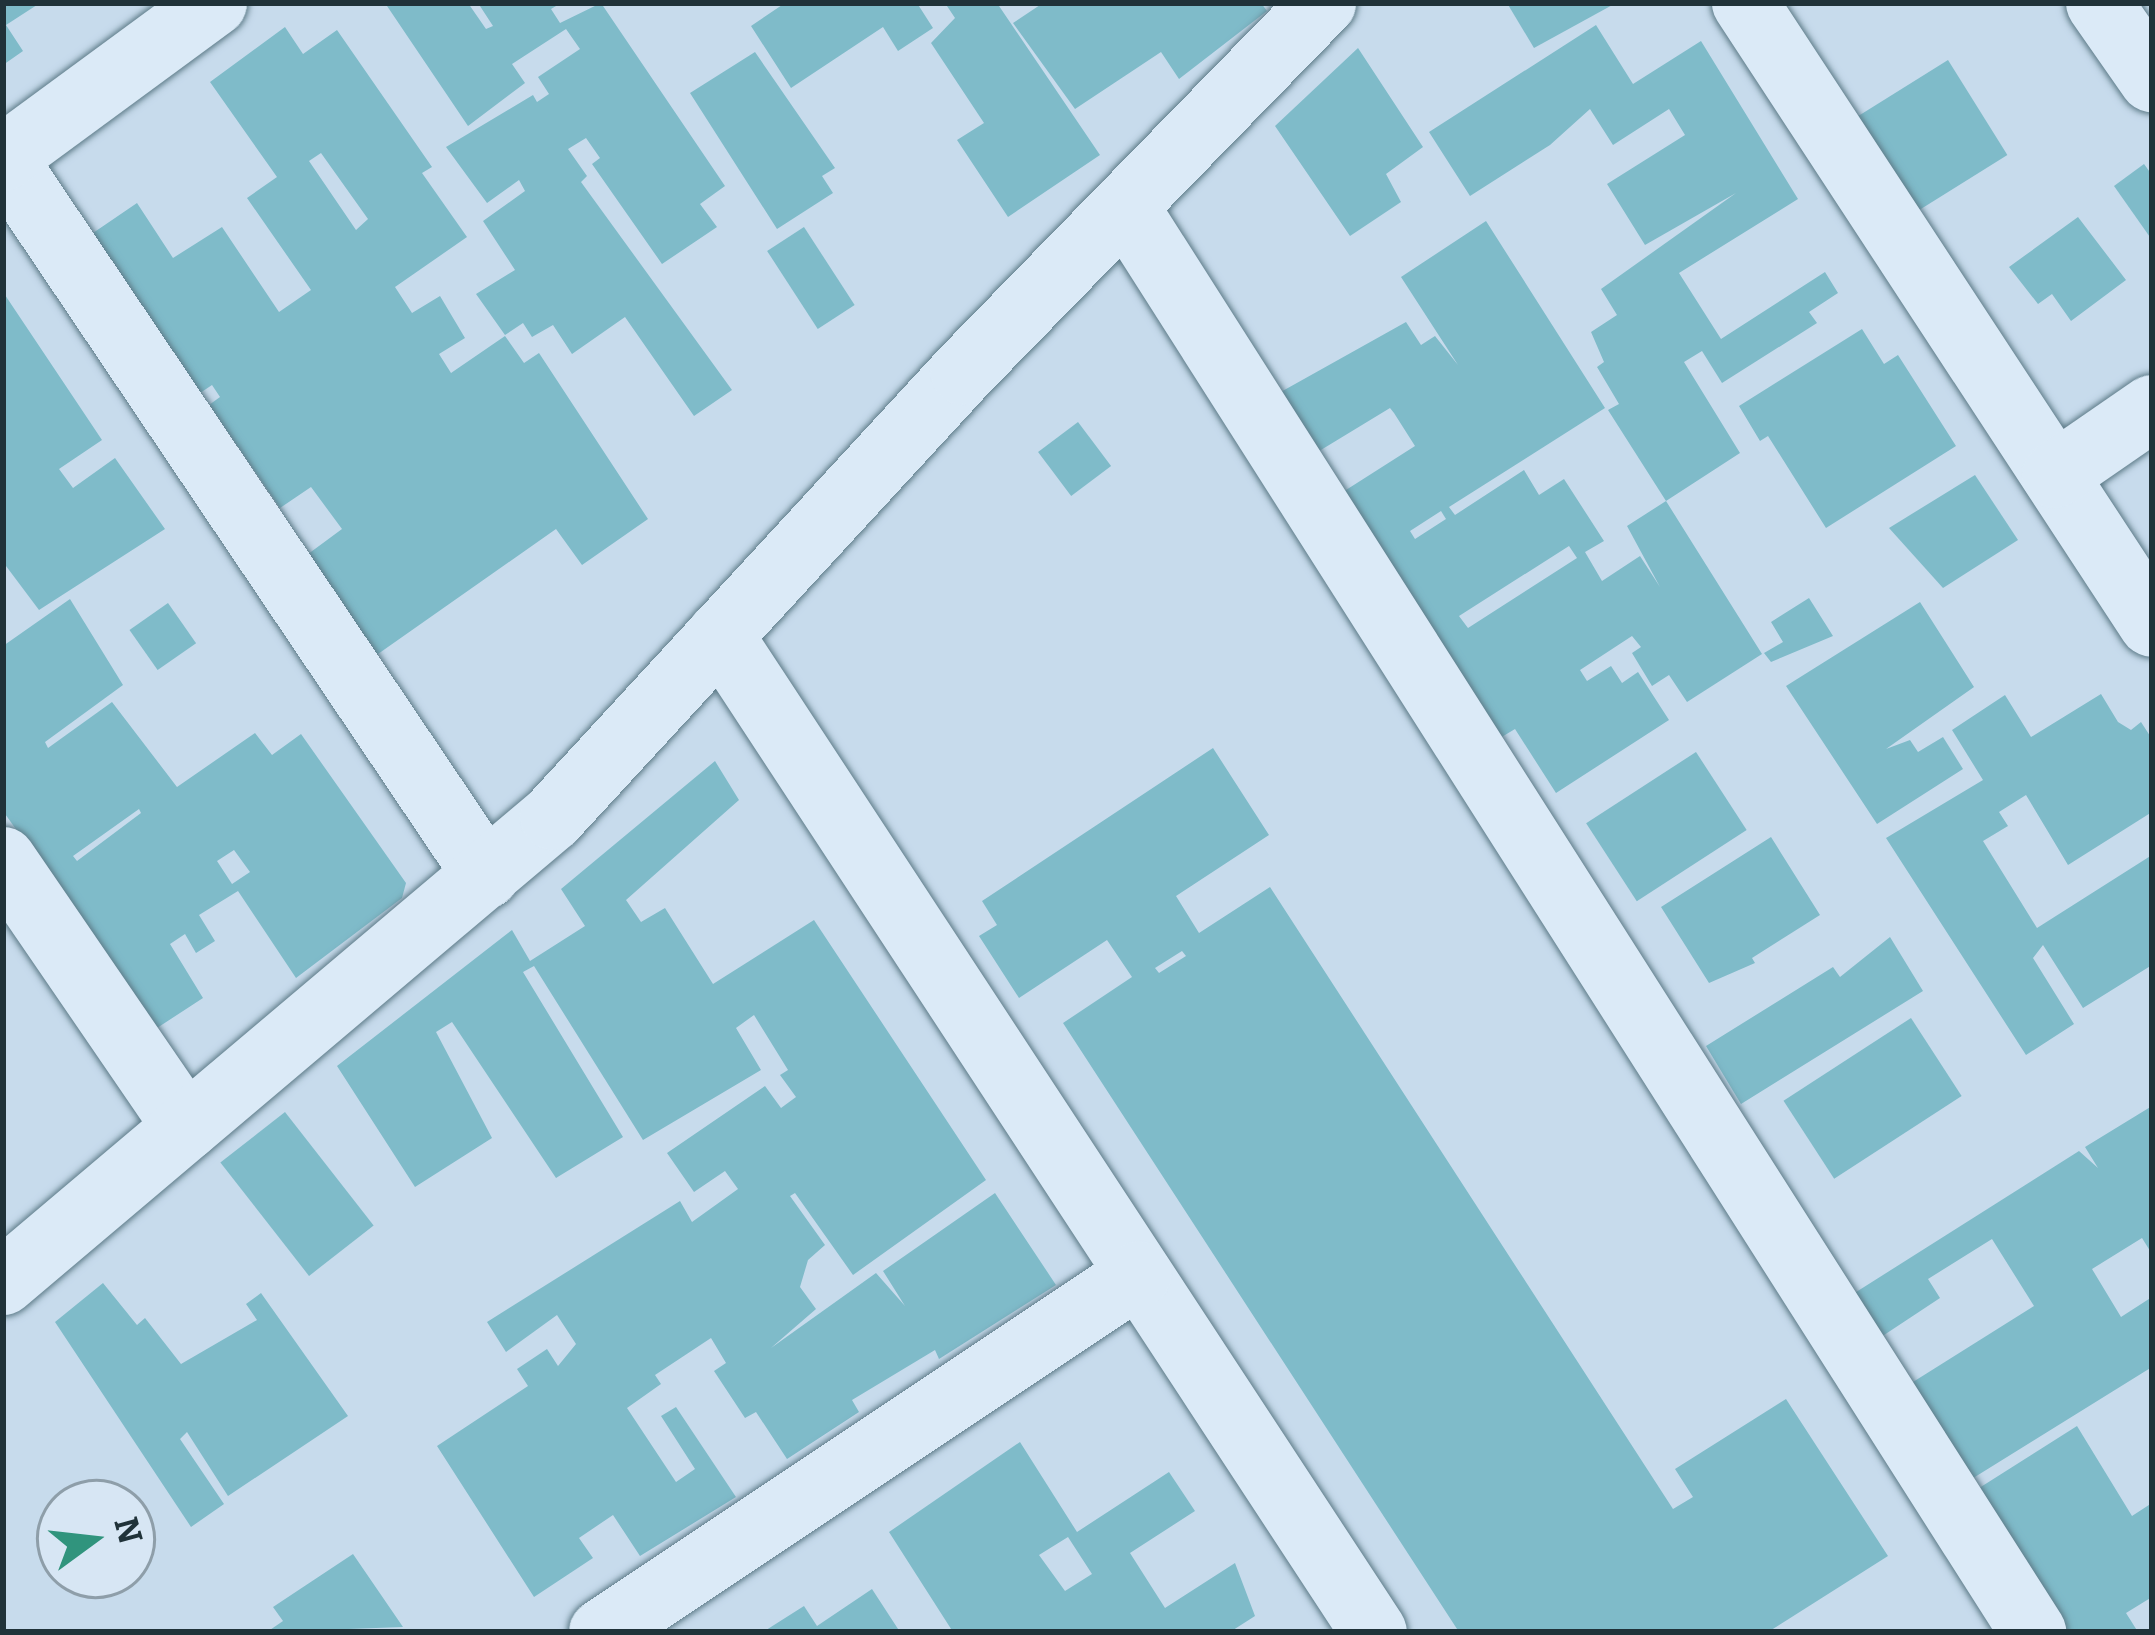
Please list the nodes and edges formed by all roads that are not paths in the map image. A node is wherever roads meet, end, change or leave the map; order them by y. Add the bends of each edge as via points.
1 (214, 3) edge
2 (1323, 3) edge
3 (1745, 3) edge
4 (2099, 3) edge
5 (2152, 79) edge
6 (3, 158) edge
7 (1125, 206) junction
8 (2152, 408) edge
9 (2055, 475) junction
10 (2152, 624) edge
11 (720, 635) junction
12 (3, 860) edge
13 (486, 875) junction
14 (186, 1127) junction
15 (1138, 1274) junction
16 (3, 1282) edge
17 (602, 1632) edge
18 (1373, 1632) edge
19 (2033, 1632) edge

1 - 6 street
2 - 7 street
3 - 9 street
4 - 5 street
6 - 13 street
7 - 11 street
7 - 19 street
8 - 9 street
9 - 10 street
11 - 13 street via 553,817
11 - 15 street
12 - 14 street
13 - 14 street
14 - 16 street
15 - 17 street
15 - 18 street

